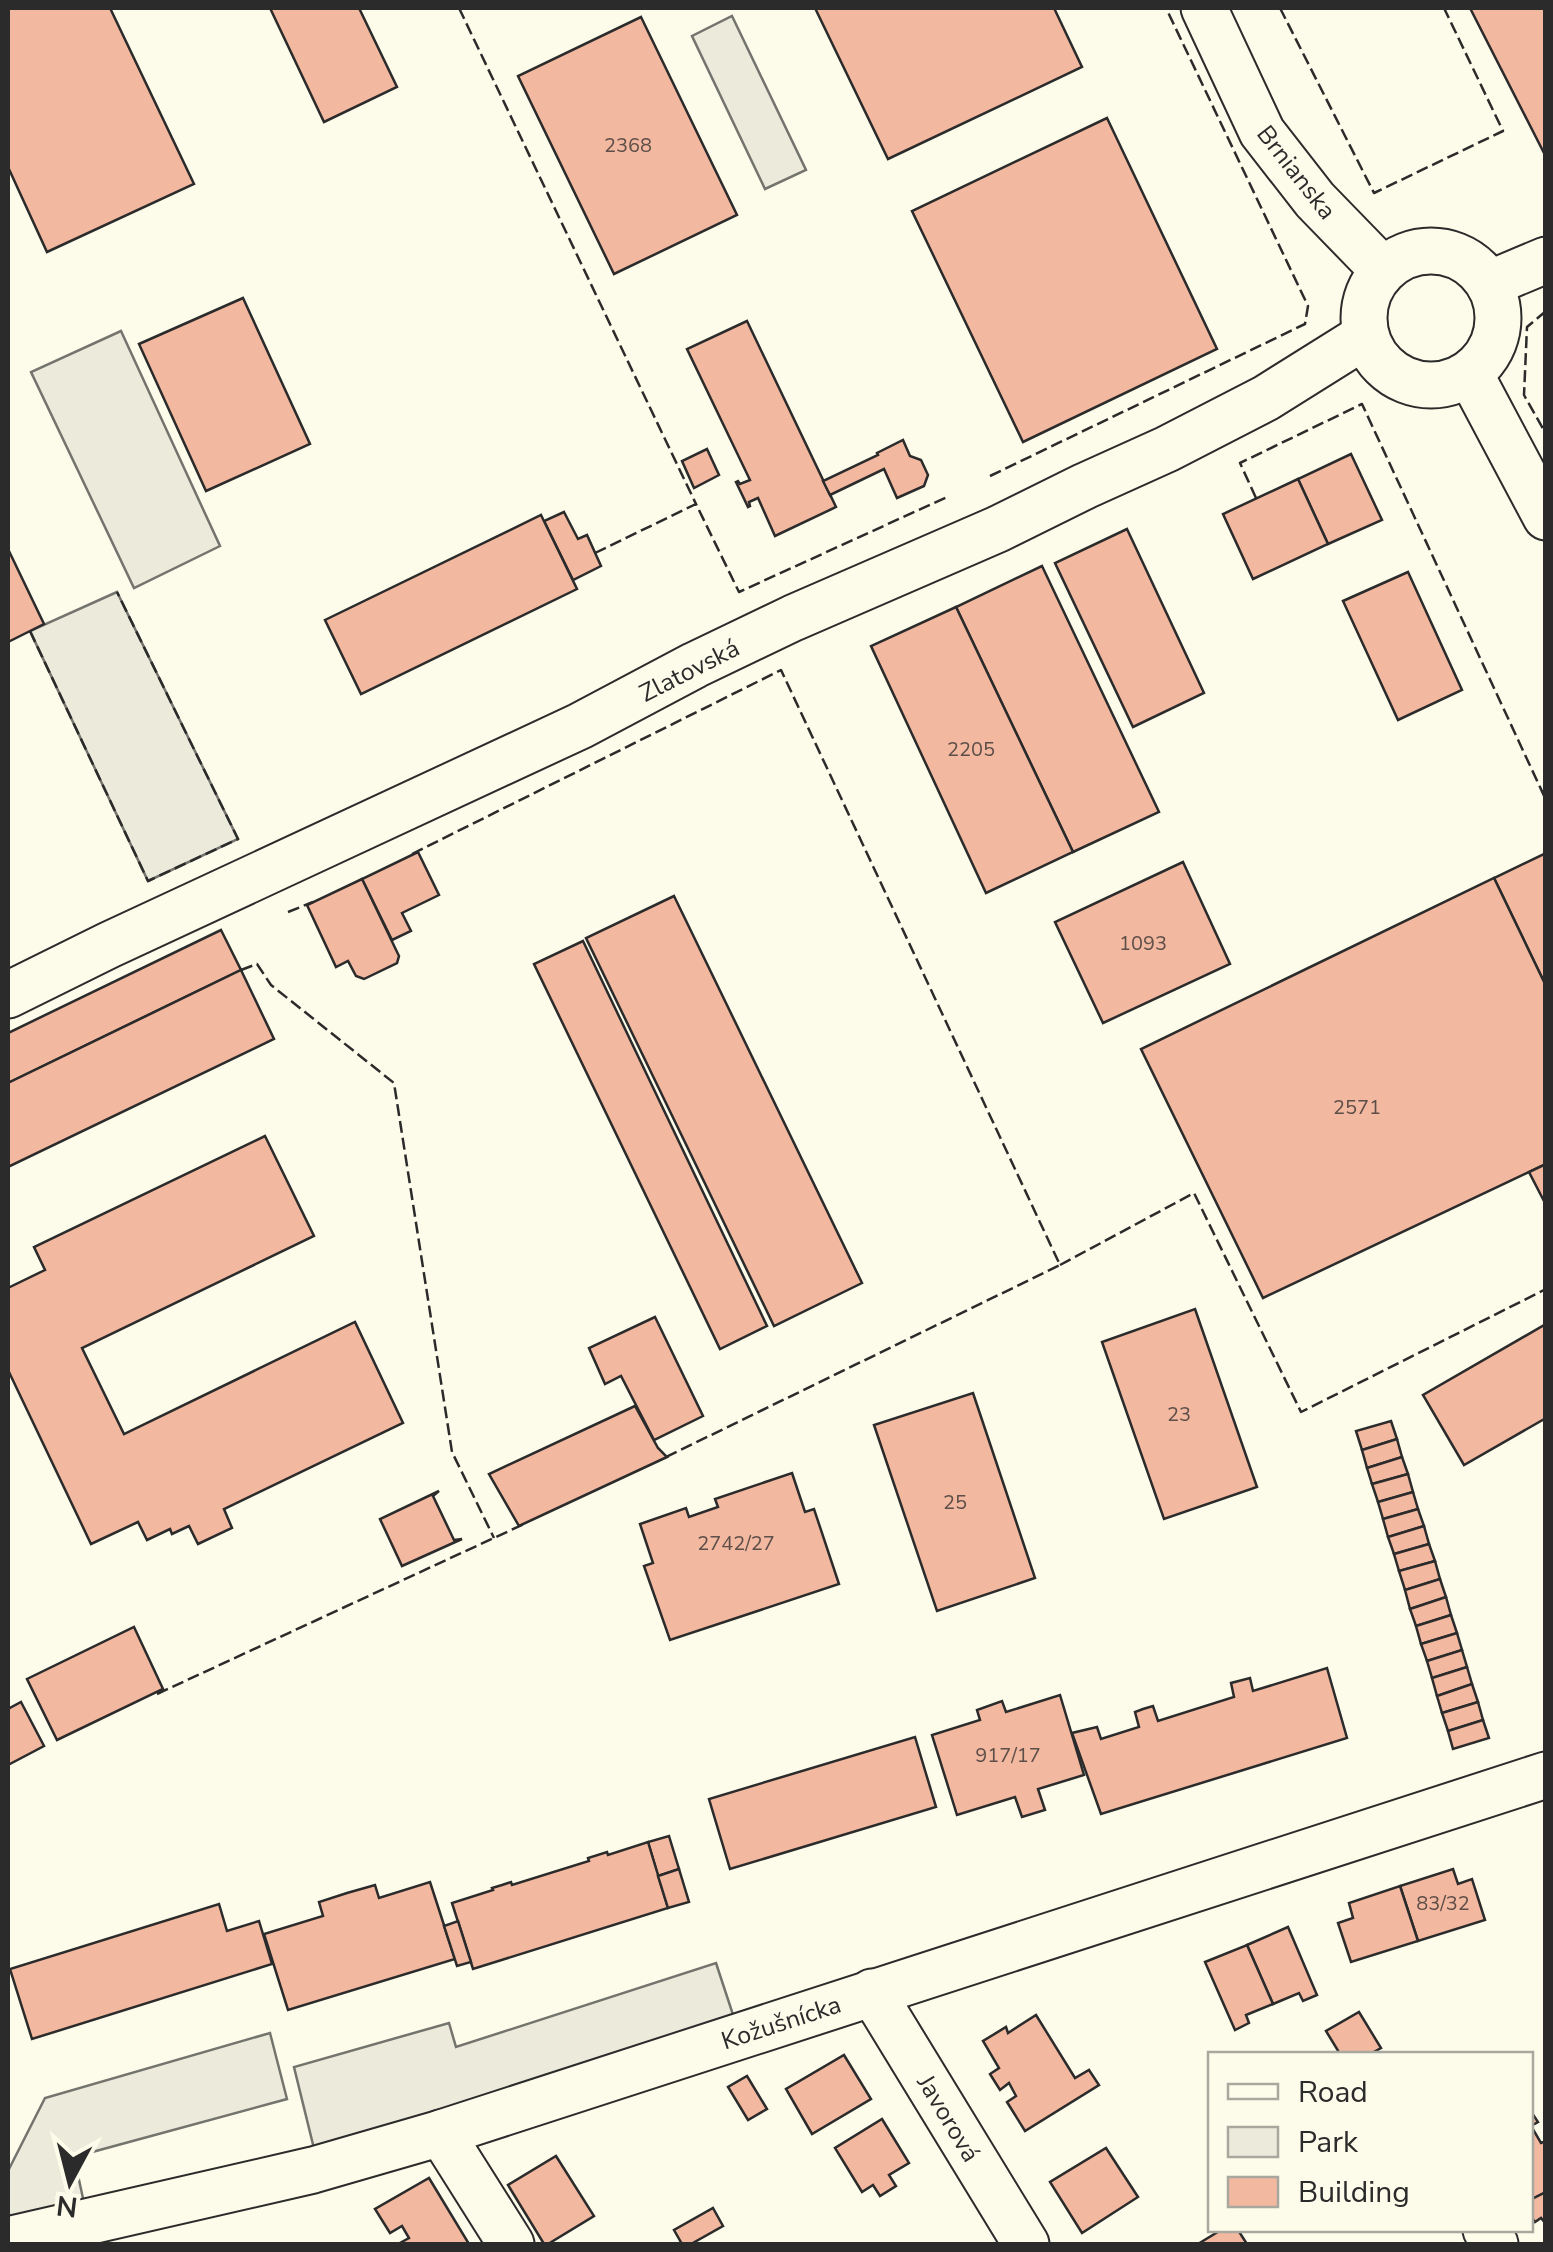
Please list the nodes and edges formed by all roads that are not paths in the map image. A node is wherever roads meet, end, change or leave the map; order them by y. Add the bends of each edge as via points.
1 (1204, 8) edge
2 (1546, 260) edge
3 (1383, 270) junction
4 (1489, 284) junction
5 (1366, 336) junction
6 (1470, 374) junction
7 (1546, 517) edge
8 (8, 995) edge
9 (1546, 1774) edge
10 (872, 1992) junction
11 (441, 2133) junction
12 (13, 2241) edge
13 (511, 2244) edge
14 (1026, 2244) edge

1 - 3 street, Brnianska via 1262,132 1314,200
2 - 4 street
3 - 4 street via 1408,254 1439,251 1468,261
3 - 5 street via 1369,289
4 - 6 street via 1497,332
5 - 6 street via 1377,359 1420,385
5 - 8 street, Zlatovská via 1167,449 794,618
6 - 7 street
9 - 10 street, Kožušnícka
10 - 11 street, Kožušnícka
10 - 14 street, Javorová
11 - 12 street, Kožušnícka
11 - 13 street

